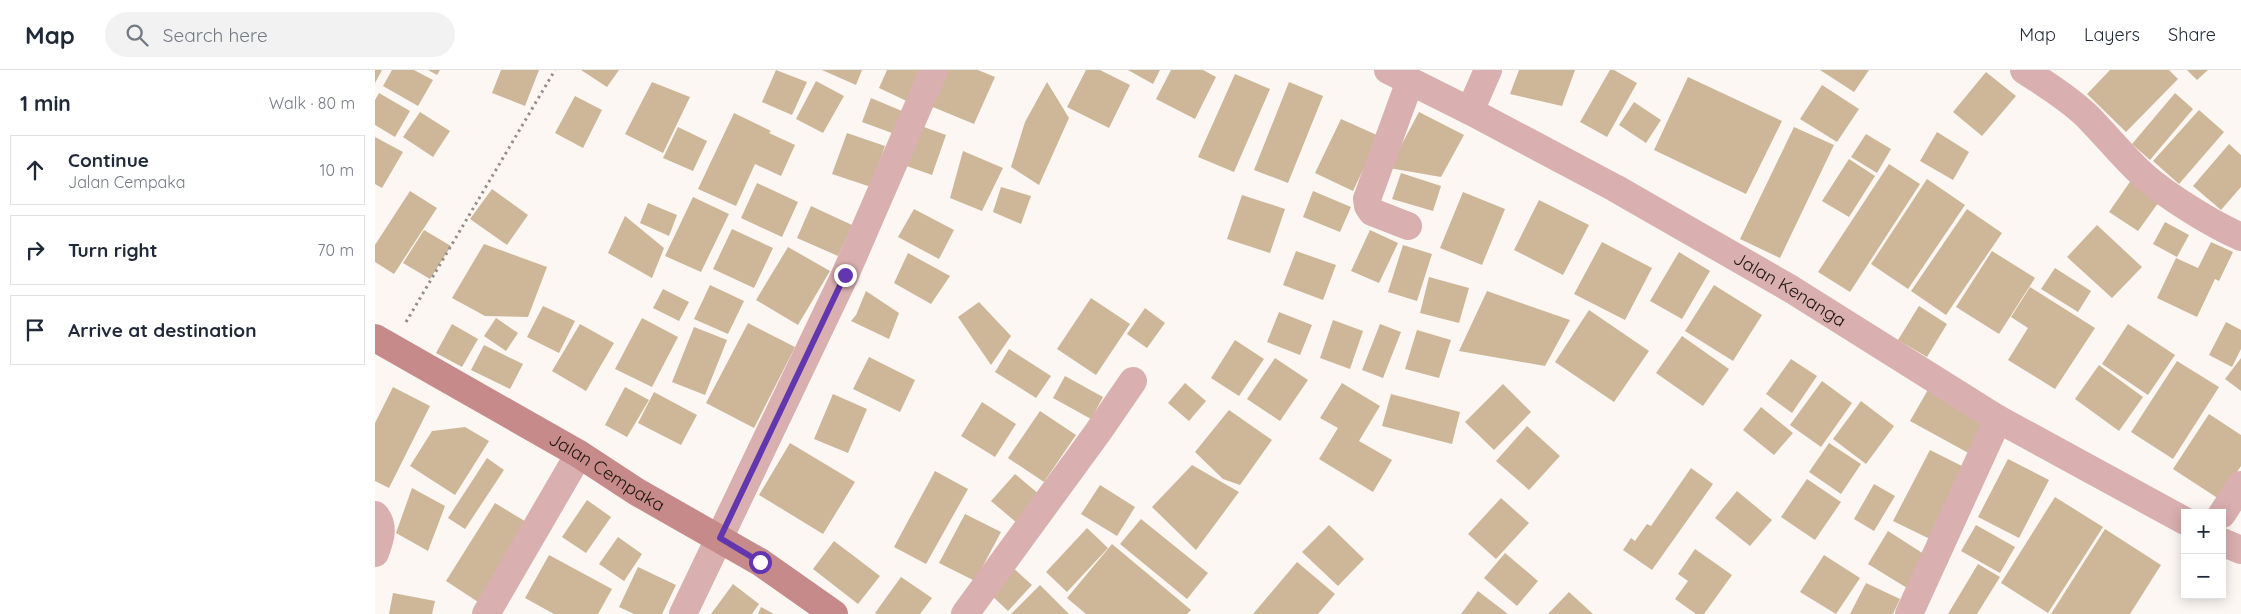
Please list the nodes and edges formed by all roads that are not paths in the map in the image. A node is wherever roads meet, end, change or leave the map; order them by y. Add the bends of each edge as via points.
1 (933, 70) edge
2 (1488, 70) edge
3 (2031, 72) edge
4 (1399, 76) edge
5 (1470, 111) junction
6 (1408, 226) dead end
7 (2241, 237) edge
8 (384, 342) edge
9 (1133, 381) dead end
10 (1998, 419) junction
11 (579, 454) junction
12 (2241, 485) edge
13 (2225, 509) edge
14 (375, 515) edge
15 (2181, 519) edge
16 (720, 538) junction
17 (2226, 544) edge
18 (2241, 550) edge
19 (375, 553) edge
20 (487, 614) edge
21 (683, 614) edge
22 (834, 614) edge
23 (965, 614) edge
24 (1909, 614) edge

1 - 16 street via 845,275
2 - 5 street
3 - 7 street via 2085,114 2146,178
4 - 5 street, Jalan Kenanga
4 - 6 street via 1367,206 1372,212
5 - 10 street, Jalan Kenanga via 1615,188 1791,289
8 - 11 street, Jalan Cempaka
9 - 23 street
10 - 15 street, Jalan Kenanga
10 - 24 street
11 - 16 street, Jalan Cempaka via 637,492
11 - 20 street
12 - 13 street
14 - 19 street via 380,520 381,538
16 - 21 street
16 - 22 street, Jalan Cempaka
17 - 18 street

